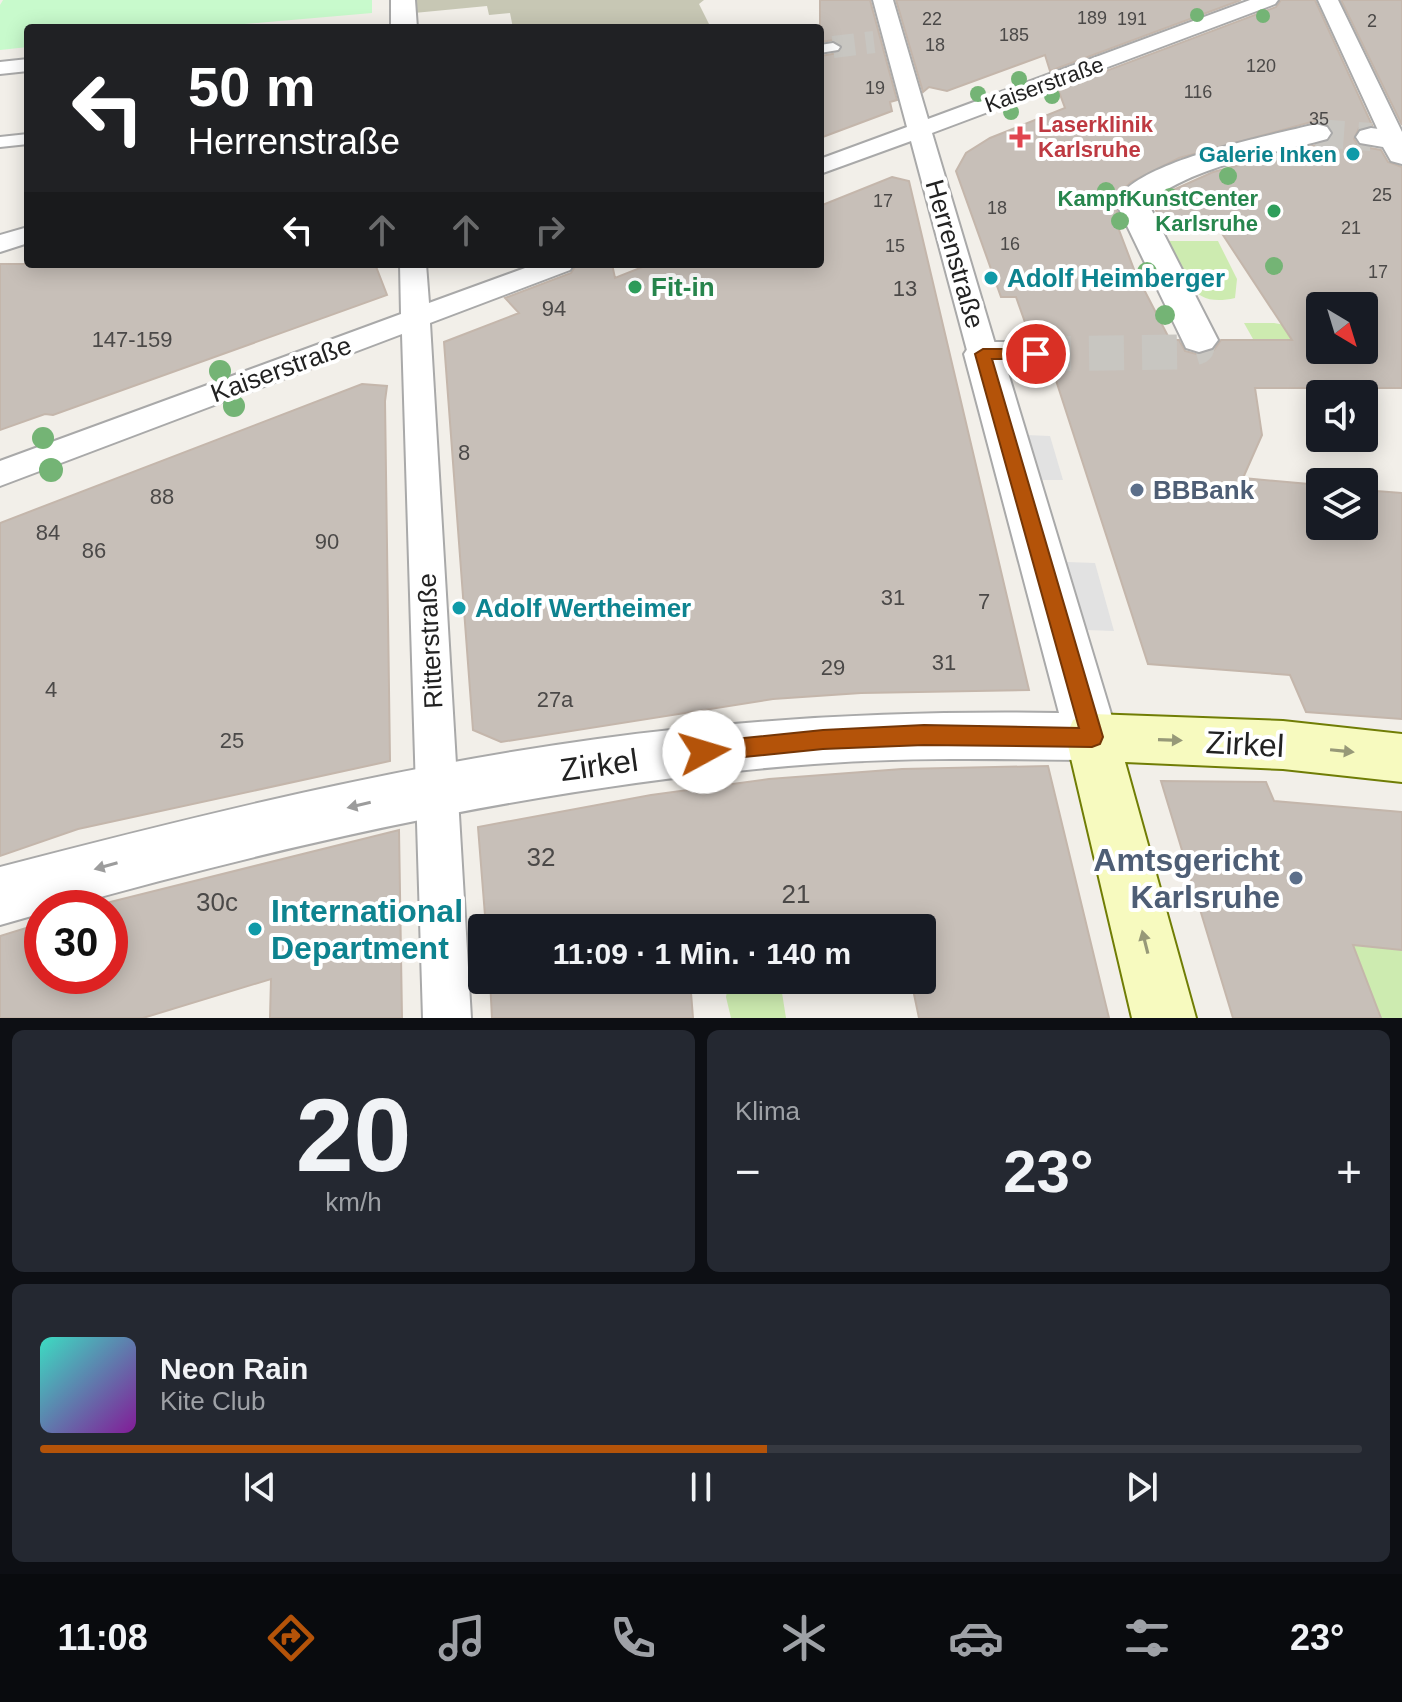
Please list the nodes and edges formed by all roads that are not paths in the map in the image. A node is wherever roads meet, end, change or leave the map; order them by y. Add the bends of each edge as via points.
1 (403, 0) edge
2 (883, 0) edge
3 (1268, 0) edge
4 (1328, 0) edge
5 (404, 24) edge
6 (24, 65) edge
7 (0, 68) edge
8 (919, 130) junction
9 (1316, 133) tunnel mouth
10 (24, 139) edge
11 (0, 142) edge
12 (1389, 144) edge
13 (824, 166) edge
14 (24, 236) edge
15 (0, 244) edge
16 (413, 268) edge
17 (550, 268) edge
18 (417, 318) junction
19 (1199, 340) dead end
20 (983, 354) junction
21 (1036, 354) tunnel mouth
22 (0, 474) edge
23 (1092, 737) junction
24 (1402, 758) edge
25 (436, 790) junction
26 (0, 896) edge
27 (442, 1017) edge
28 (1164, 1018) edge

1 - 5 street
2 - 8 street, Herrenstraße via 884,41
3 - 8 street, Kaiserstraße
4 - 12 street
6 - 7 street
8 - 13 street, Kaiserstraße
8 - 20 street, Herrenstraße
9 - 19 street via 1174,176 1134,198
10 - 11 lane
14 - 15 street
16 - 18 street, Ritterstraße
17 - 18 street, Kaiserstraße
18 - 22 street, Kaiserstraße
18 - 25 street, Ritterstraße
20 - 21 street
20 - 23 street, Herrenstraße
23 -> 24 main road, Zirkel via 1283,745
23 - 25 street, Zirkel via 823,740 646,758
28 -> 23 main road, Herrenstraße
25 -> 26 street, Zirkel via 207,840
25 - 27 street, Ritterstraße

